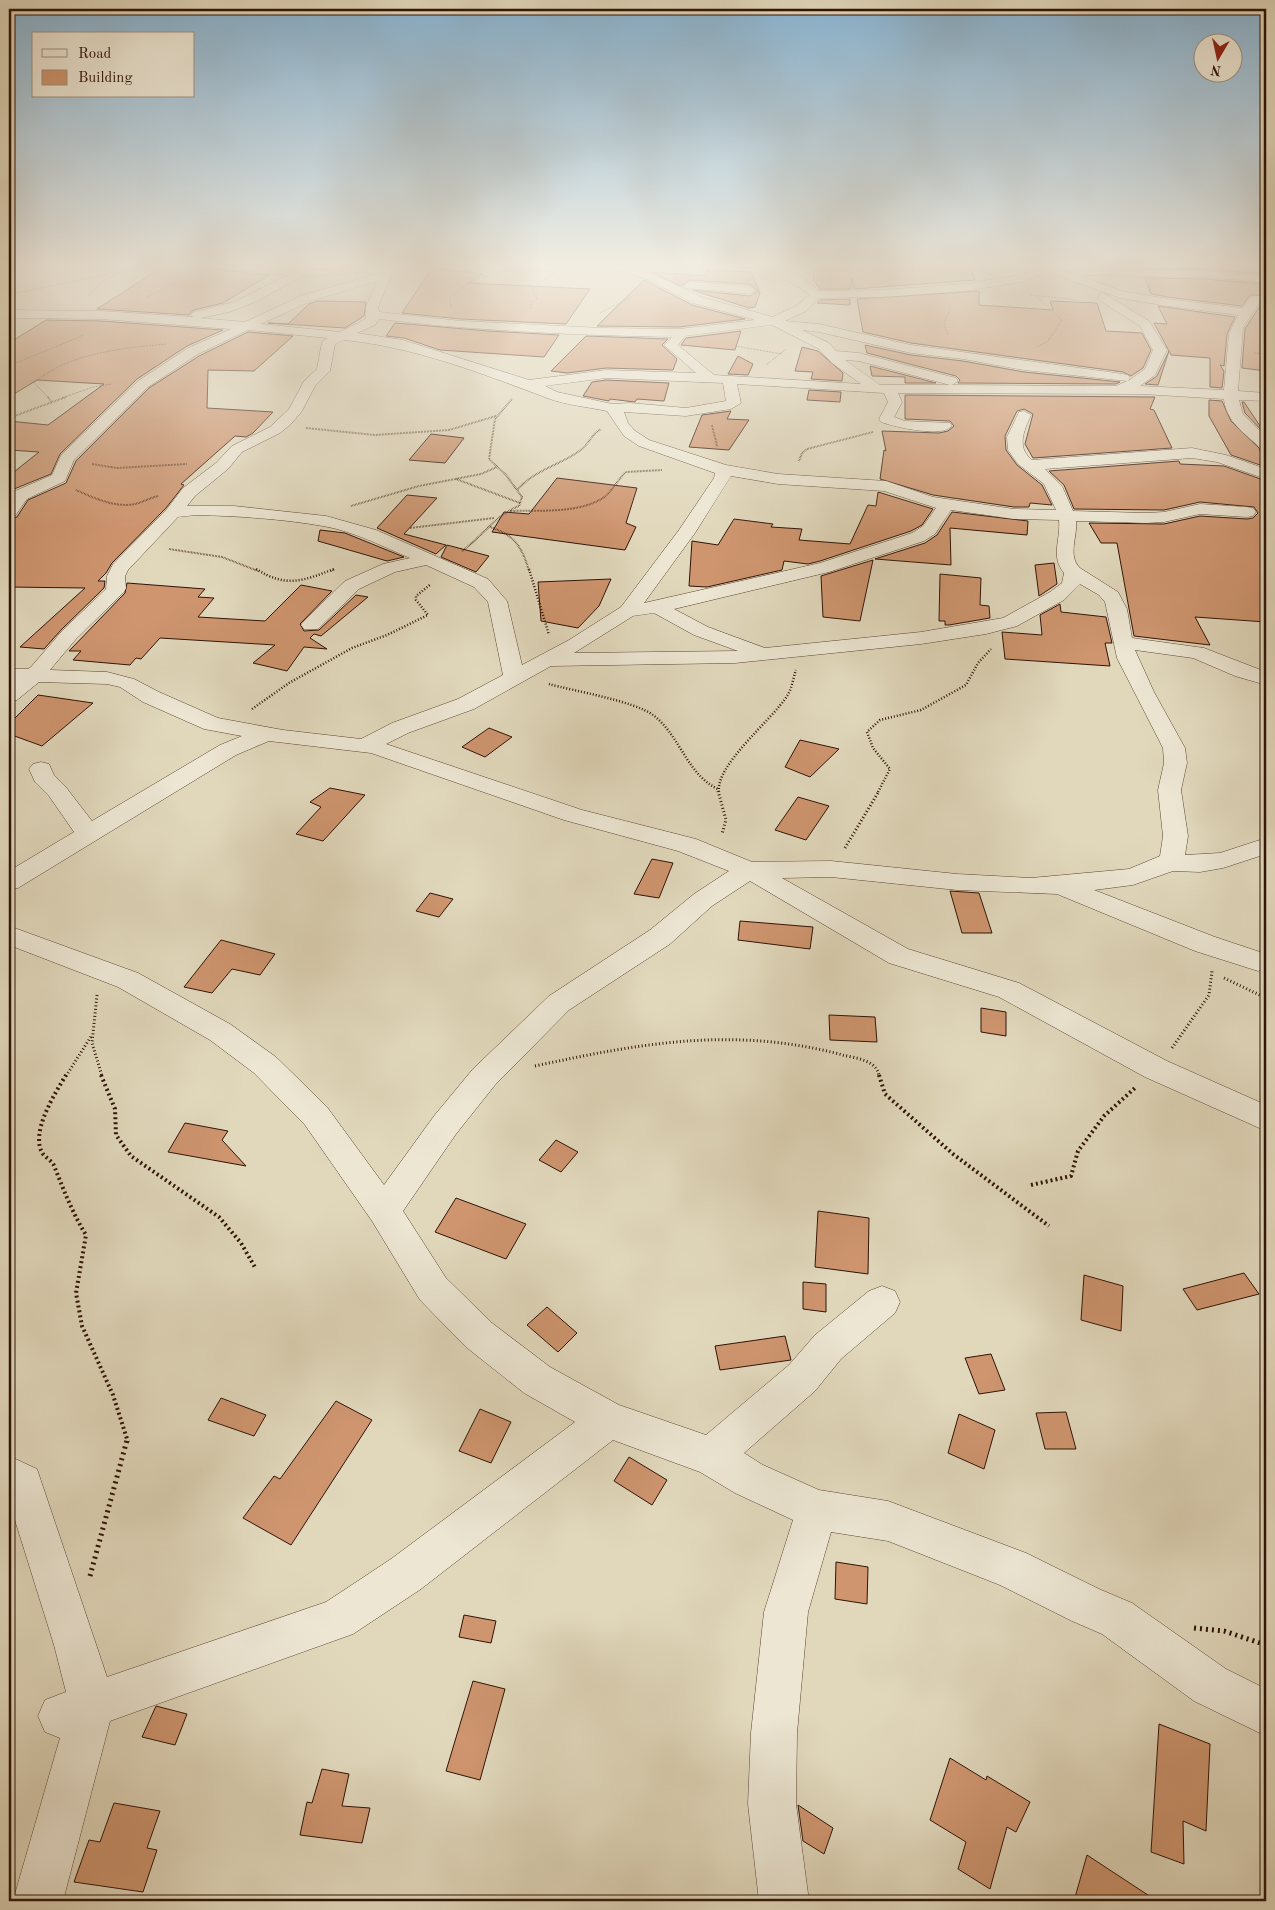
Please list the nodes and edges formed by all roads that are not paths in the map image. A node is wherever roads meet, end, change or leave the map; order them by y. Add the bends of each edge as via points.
1 (192, 353) edge
2 (326, 353) edge
3 (433, 353) edge
4 (679, 353) edge
5 (947, 353) edge
6 (1159, 353) edge
7 (1232, 353) edge
8 (833, 354) joint
9 (712, 380) junction
10 (729, 381) junction
11 (1138, 382) junction
12 (525, 383) junction
13 (883, 389) junction
14 (982, 389) junction
15 (1116, 391) junction
16 (1230, 394) junction
17 (1266, 397) edge
18 (615, 414) junction
19 (1024, 415) dead end
20 (945, 426) dead end
21 (1266, 445) edge
22 (1030, 465) junction
23 (721, 469) junction
24 (1266, 474) edge
25 (11, 503) edge
26 (946, 505) junction
27 (1247, 512) dead end
28 (173, 513) junction
29 (1066, 515) junction
30 (428, 560) junction
31 (1074, 572) junction
32 (657, 607) junction
33 (628, 611) junction
34 (311, 624) dead end
35 (1123, 643) junction
36 (764, 653) junction
37 (553, 656) junction
38 (37, 674) junction
39 (9, 675) edge
40 (517, 676) junction
41 (1266, 679) edge
42 (9, 695) edge
43 (267, 734) junction
44 (364, 746) junction
45 (41, 769) dead end
46 (89, 835) junction
47 (1266, 846) edge
48 (1170, 863) junction
49 (749, 870) junction
50 (9, 882) edge
51 (1060, 885) junction
52 (9, 935) edge
53 (1258, 961) dead end
54 (1266, 1119) edge
55 (384, 1211) junction
56 (882, 1302) dead end
57 (609, 1420) junction
58 (710, 1456) junction
59 (9, 1476) edge
60 (817, 1510) junction
61 (77, 1711) junction
62 (1266, 1713) edge
63 (38, 1901) edge
64 (784, 1901) edge

1 - 25 street via 143,384 67,458 62,472 51,483
2 - 28 street via 326,365 309,384 295,411 281,425 237,449 186,496
3 - 12 street
4 - 9 street
5 - 11 street
6 - 11 street via 1149,375
7 - 16 street
8 - 13 street via 837,360
8 - 14 street via 906,368
9 - 10 street
9 - 12 street via 618,374
10 - 13 street
10 - 18 street via 734,403 701,412 630,407
11 - 15 street
12 - 18 street via 553,396
13 - 14 street
13 - 20 street via 895,402 886,419 904,424
14 - 15 street
15 - 16 street
16 - 17 street
16 - 21 street via 1232,410
18 - 23 street via 629,434 644,443
19 - 22 street via 1014,442 1019,455
22 - 24 street via 1192,453 1214,456
22 - 29 street via 1054,486
23 - 26 street via 778,479 886,486
23 - 33 street via 722,478 686,533
26 - 29 street via 1014,514
26 - 32 street via 929,530 918,537 823,568
27 - 29 street via 1200,509 1164,517
28 - 30 street via 234,511 312,518 369,534
28 - 38 street via 119,568 117,588 109,598 77,627
29 - 31 street via 1065,554
30 - 34 street via 389,568 352,585
30 - 40 street via 481,583 497,601
31 - 35 street via 1111,596
31 - 36 street via 1071,585 1057,596 1032,611 998,624 921,638
32 - 33 street
32 - 36 street via 701,631
33 - 37 street
35 - 41 street via 1197,652
35 - 48 street via 1143,695 1174,748 1175,767 1168,793 1175,844
36 - 37 street via 712,658
37 - 40 street
38 - 39 street
38 - 42 street via 26,686
38 - 43 street via 107,678 127,683 212,724
40 - 44 street via 466,704 400,728
43 - 44 street
43 - 46 street via 228,750
44 - 49 street via 573,815 687,845
45 - 46 street via 43,777
46 - 50 street
47 - 48 street via 1223,860 1200,864
48 - 51 street via 1133,877
49 - 51 street via 831,869 958,882
49 - 54 street via 899,956 1009,990 1156,1069
49 - 55 street via 704,900 660,937 559,1003 484,1076 444,1125
51 - 53 street via 1206,944
52 - 55 street via 128,980 220,1032 265,1065 316,1116
55 - 57 street via 433,1288 479,1335 537,1380
56 - 58 street via 828,1347 802,1378
57 - 58 street
57 - 61 street via 406,1574 338,1619
58 - 60 street via 749,1479
59 - 61 street via 23,1483 76,1645
60 - 62 street via 888,1521 1011,1568 1117,1618 1210,1685
60 - 64 street via 786,1612 774,1733 772,1804
61 - 63 street

